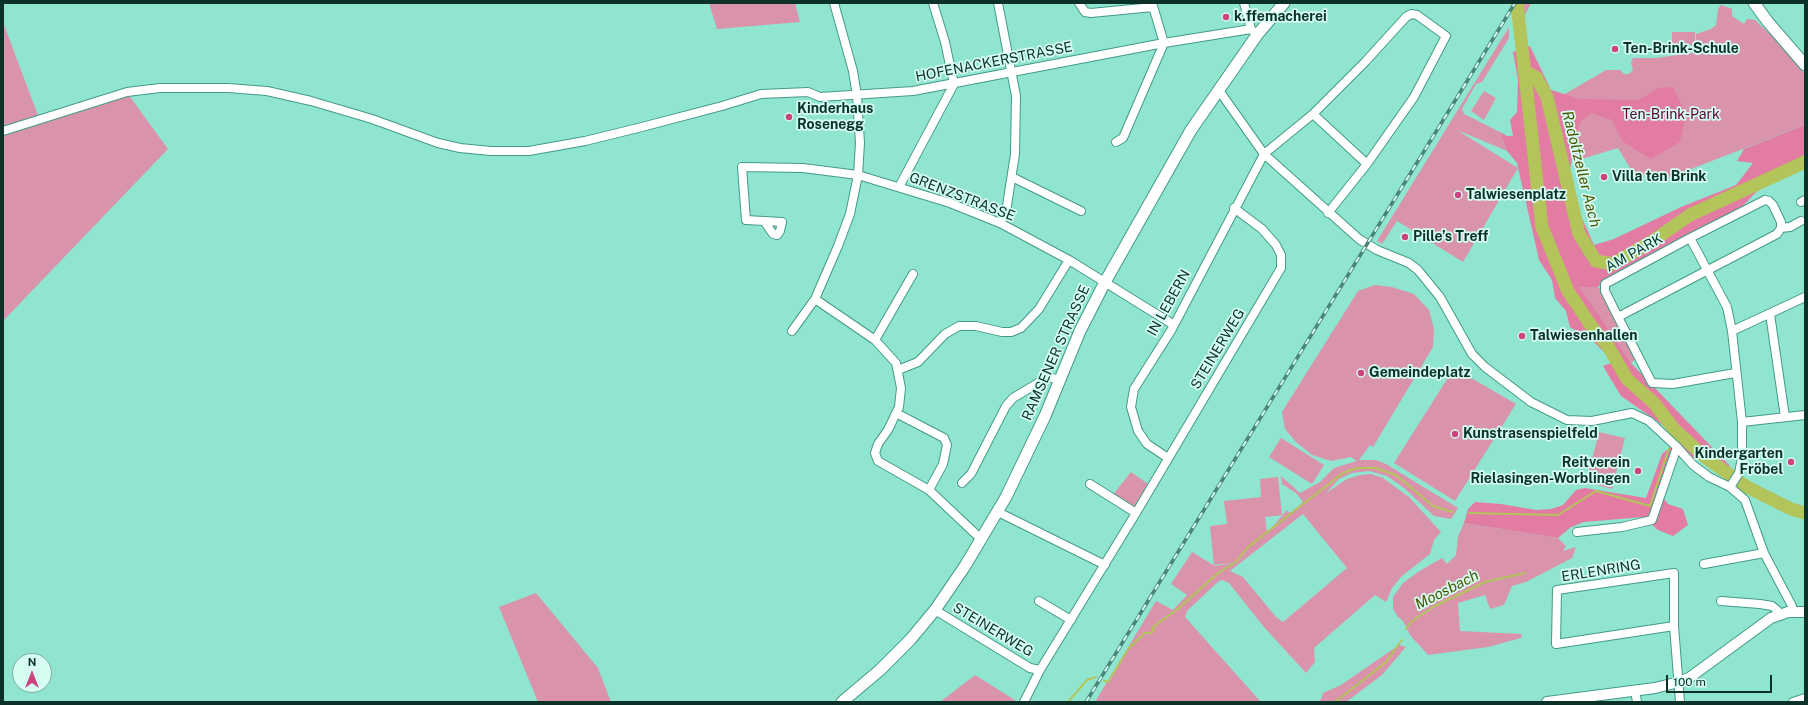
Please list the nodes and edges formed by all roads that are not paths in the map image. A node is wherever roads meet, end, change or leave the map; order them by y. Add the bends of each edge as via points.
1 (834, 3) edge
2 (933, 3) edge
3 (998, 3) edge
4 (1079, 3) edge
5 (1244, 3) edge
6 (1284, 3) edge
7 (1754, 3) edge
8 (1152, 5) edge
9 (1254, 32) junction
10 (1164, 43) junction
11 (1805, 65) edge
12 (1012, 73) junction
13 (954, 84) junction
14 (1218, 89) junction
15 (857, 96) junction
16 (1313, 114) junction
17 (3, 131) edge
18 (1116, 142) dead end
19 (1264, 154) junction
20 (1367, 164) junction
21 (858, 176) junction
22 (1012, 177) junction
23 (899, 187) junction
24 (1234, 208) junction
25 (1081, 211) dead end
26 (1328, 213) junction
27 (764, 221) dead end
28 (1801, 221) dead end
29 (1000, 223) junction
30 (1781, 228) junction
31 (1690, 238) junction
32 (1069, 260) junction
33 (1707, 270) junction
34 (913, 274) dead end
35 (1105, 282) junction
36 (1805, 296) edge
37 (815, 299) junction
38 (1770, 314) junction
39 (1618, 317) junction
40 (1174, 325) junction
41 (792, 331) dead end
42 (1732, 331) junction
43 (875, 340) junction
44 (898, 370) junction
45 (1735, 373) junction
46 (1060, 380) junction
47 (898, 410) junction
48 (1805, 415) edge
49 (1785, 417) junction
50 (1742, 422) junction
51 (1677, 447) junction
52 (1168, 458) junction
53 (962, 483) dead end
54 (1090, 484) dead end
55 (1732, 484) junction
56 (929, 490) junction
57 (998, 512) junction
58 (1136, 513) junction
59 (1577, 532) dead end
60 (982, 540) junction
61 (1764, 553) junction
62 (1704, 564) dead end
63 (1105, 566) junction
64 (1039, 601) dead end
65 (1721, 601) dead end
66 (934, 610) junction
67 (1792, 612) junction
68 (1805, 612) edge
69 (1779, 614) junction
70 (1071, 620) junction
71 (1674, 626) junction
72 (1040, 670) junction
73 (1679, 682) junction
74 (1635, 690) junction
75 (1805, 698) edge
76 (842, 702) edge
77 (1024, 702) edge
78 (1548, 702) edge
79 (1637, 702) edge
80 (1680, 702) edge
81 (1793, 702) edge

1 - 15 street via 853,71
2 - 13 street
3 - 12 street
4 - 8 street via 1085,12 1091,13
5 - 9 street
6 - 9 main road, RAMSENER STRASSE
7 - 11 main road
8 - 10 street
9 - 10 street, HOFENACKERSTRASSE
9 - 14 main road, RAMSENER STRASSE
10 - 12 street, HOFENACKERSTRASSE
10 - 18 street via 1123,138
12 - 13 street, HOFENACKERSTRASSE
12 - 22 street via 1016,96 1016,154
13 - 15 street, HOFENACKERSTRASSE
13 - 23 street
14 - 19 street
14 - 35 main road, RAMSENER STRASSE via 1191,130
15 - 17 street, HOFENACKERSTRASSE via 820,97 808,92 761,94 585,141 523,151 460,148 311,100 267,91 228,88 160,88 127,92
15 - 21 street via 860,143
16 - 19 street
16 - 20 street
16 - 20 street via 1411,14 1417,15 1446,36 1414,97
19 - 24 street, IN LEBERN
19 - 26 street
20 - 26 street
21 - 23 street, GRENZSTRASSE
21 - 27 street, GRENZSTRASSE via 803,168 742,167 746,220
21 - 37 street via 850,214
22 - 25 street
22 - 29 street via 1006,212
23 - 29 street, GRENZSTRASSE
24 - 40 street, IN LEBERN
24 - 52 street, STEINERWEG via 1262,229 1276,245 1281,268
26 - 51 street via 1368,245 1404,260 1418,270 1440,297 1472,354 1531,402 1567,420 1578,422 1632,413 1649,421
28 - 30 street via 1790,227
29 - 32 street, GRENZSTRASSE
30 - 31 street, AM PARK via 1773,205 1765,200
30 - 33 street via 1777,234
31 - 33 street
31 - 39 street, AM PARK via 1605,284 1605,291
32 - 35 street, GRENZSTRASSE
32 - 44 street via 1039,309 1021,328 1002,332 976,326 959,326 945,334 918,362
33 - 39 street
33 - 42 street via 1724,302
34 - 43 street
35 - 40 street, GRENZSTRASSE
35 - 46 main road, RAMSENER STRASSE via 1080,331
36 - 38 street
37 - 41 street
37 - 43 street
38 - 42 street
38 - 49 street
39 - 45 street via 1652,383 1673,384
40 - 52 street, IN LEBERN via 1138,381 1131,398 1134,420 1143,440
42 - 45 street
43 - 44 street via 888,352
44 - 47 street via 901,388
45 - 50 street
46 - 53 street via 1048,377 1013,398 1006,406 970,474
46 - 57 main road, RAMSENER STRASSE
47 - 56 street via 944,438 947,445 943,464
47 - 56 street via 878,444 875,452 878,461
48 - 49 street
49 - 50 street
50 - 55 street via 1742,458 1739,473
51 - 55 street via 1709,478
51 - 59 street via 1652,520 1622,527
52 - 58 street, STEINERWEG
54 - 58 street
55 - 61 street via 1745,500
56 - 60 street
57 - 60 main road, RAMSENER STRASSE
57 - 63 street
58 - 63 street, STEINERWEG
60 - 66 main road, RAMSENER STRASSE
61 - 62 street
61 - 67 street via 1792,606
63 - 70 street, STEINERWEG
64 - 70 street
65 - 69 street via 1772,606
66 - 72 street, STEINERWEG via 1030,668
66 - 76 main road, RAMSENER STRASSE via 910,640
67 - 68 street
67 - 69 street
69 - 73 street via 1689,678
70 - 72 street, STEINERWEG
71 - 71 street, ERLENRING via 1674,573 1557,590 1556,644
71 - 73 street, ERLENRING
72 - 77 street, STEINERWEG
73 - 74 street
73 - 80 street, ERLENRING
74 - 78 street
74 - 79 street
75 - 81 street

